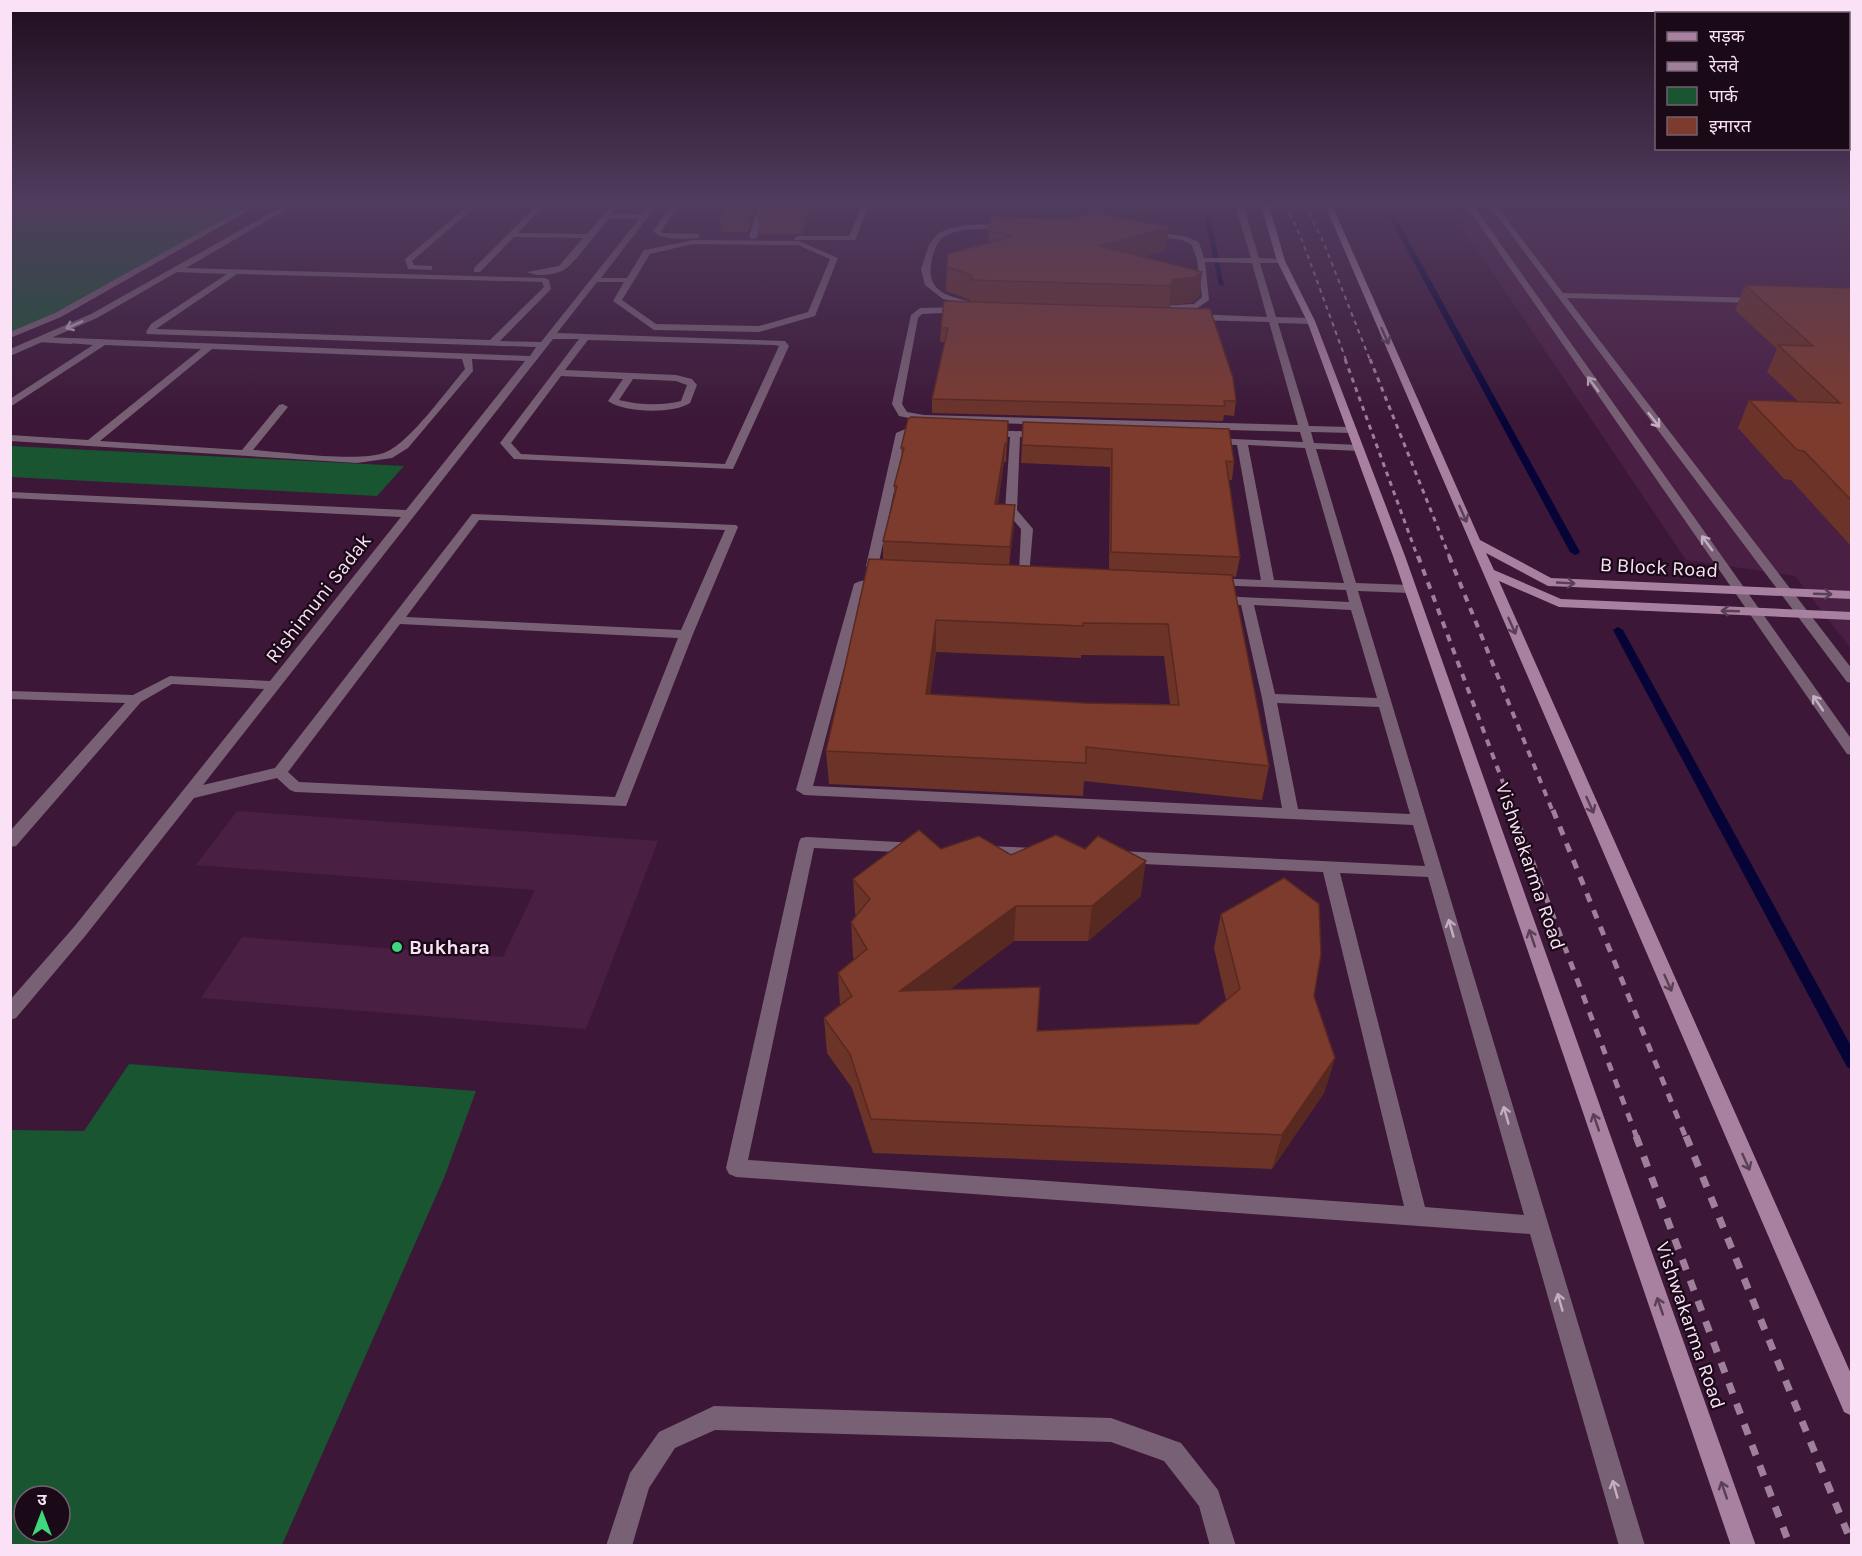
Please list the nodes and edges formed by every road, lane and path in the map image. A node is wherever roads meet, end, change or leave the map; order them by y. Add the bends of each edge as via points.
1 (125, 278) edge
2 (164, 278) edge
3 (227, 278) edge
4 (453, 278) edge
5 (597, 278) edge
6 (826, 278) edge
7 (927, 278) edge
8 (1203, 278) edge
9 (1260, 278) edge
10 (1289, 278) edge
11 (1360, 278) edge
12 (1518, 278) edge
13 (1546, 278) edge
14 (595, 280) junction
15 (630, 280) joint
16 (1559, 295) junction
17 (1770, 300) edge
18 (1273, 320) junction
19 (1311, 321) junction
20 (10, 335) edge
21 (585, 338) junction
22 (40, 340) junction
23 (547, 341) junction
24 (103, 342) junction
25 (492, 343) junction
26 (209, 347) junction
27 (10, 353) edge
28 (466, 356) junction
29 (532, 359) junction
30 (558, 373) junction
31 (630, 376) junction
32 (10, 404) edge
33 (283, 407) dead end
34 (1305, 429) junction
35 (1352, 430) junction
36 (934, 431) edge
37 (980, 432) edge
38 (1015, 434) junction
39 (1051, 435) edge
40 (10, 438) edge
41 (1194, 440) edge
42 (1242, 442) junction
43 (91, 443) junction
44 (1310, 446) junction
45 (1359, 448) junction
46 (245, 453) junction
47 (10, 495) edge
48 (410, 514) junction
49 (1475, 542) junction
50 (896, 567) edge
51 (1488, 572) junction
52 (1025, 573) edge
53 (1199, 581) edge
54 (1268, 584) junction
55 (896, 586) edge
56 (1352, 588) junction
57 (1410, 588) junction
58 (1741, 591) junction
59 (1786, 592) junction
60 (1851, 595) edge
61 (1200, 599) edge
62 (1247, 601) junction
63 (1356, 606) junction
64 (1756, 612) junction
65 (1803, 614) junction
66 (1851, 616) edge
67 (396, 620) junction
68 (686, 634) junction
69 (1851, 679) edge
70 (274, 685) junction
71 (10, 695) edge
72 (1269, 698) junction
73 (136, 699) junction
74 (1385, 703) junction
75 (1851, 751) edge
76 (280, 772) junction
77 (188, 794) junction
78 (1291, 814) junction
79 (1419, 820) junction
80 (10, 842) edge
81 (938, 849) edge
82 (974, 850) edge
83 (1057, 854) edge
84 (1104, 856) edge
85 (1330, 867) junction
86 (1434, 872) junction
87 (10, 1013) edge
88 (1417, 1216) junction
89 (1538, 1225) junction
90 (1851, 1404) edge
91 (620, 1545) edge
92 (1223, 1545) edge
93 (1632, 1545) edge
94 (1744, 1545) edge

1 - 20 street via 58,315
2 -> 22 street
3 - 25 street via 150,332
4 - 25 street via 545,280 548,287
5 - 14 street, Rishimuni Sadak
6 - 15 street via 812,314 759,329 654,327 617,301
7 - 34 street via 939,295 976,307 920,311 914,317 897,405 903,414
8 - 18 street via 1206,298 1196,306 1154,312
9 - 18 street
10 - 19 main road, Vishwakarma Road
11 -> 49 main road
58 -> 12 street
13 - 16 street
14 - 15 street
14 - 23 street, Rishimuni Sadak
16 - 17 street
16 -> 59 street
18 - 19 street
18 - 34 street
19 - 35 main road, Vishwakarma Road
21 - 23 street
21 - 30 street
21 - 30 street via 774,342 784,346 729,466 518,457 505,443
22 - 24 street
22 - 27 street
23 - 25 street
23 - 29 street, Rishimuni Sadak
24 - 26 street
24 - 32 street
26 - 28 street
26 - 43 street
28 - 29 street
28 - 46 street via 470,369 404,446 388,456 357,460
29 - 48 street, Rishimuni Sadak
30 - 31 street
31 - 31 street via 689,381 691,392 685,403 676,406 622,404 614,400
33 - 46 street
34 - 35 street
34 - 44 street
35 - 45 main road, Vishwakarma Road
36 - 50 street via 901,433 872,566
37 - 38 street
38 - 39 street
38 - 52 street via 1011,510 1027,529
40 - 43 street
41 - 42 street
42 - 44 street
42 - 54 street
43 - 46 street
44 - 45 street
44 - 56 street
45 - 57 main road, Vishwakarma Road
47 - 48 street
48 - 70 street, Rishimuni Sadak
49 - 51 main road
49 -> 58 main road, B Block Road via 1548,582
64 -> 51 main road via 1559,603
51 -> 90 main road
53 - 54 street
54 - 56 street
55 - 78 street via 860,584 804,790
56 - 57 street
56 - 63 street
94 -> 57 main road, Vishwakarma Road
58 - 59 main road, B Block Road
58 - 64 street
59 -> 60 main road, B Block Road
59 - 65 street
61 - 62 street
62 - 63 street
62 - 72 street
63 - 74 street
64 - 65 main road
75 -> 64 street
65 - 66 main road
65 - 69 street
67 - 68 street
67 - 68 street via 476,516 732,527
67 - 76 street
68 - 76 street via 621,802 295,787
70 - 73 street via 170,680
70 - 77 street, Rishimuni Sadak
71 - 73 street
72 - 74 street
72 - 78 street
73 - 80 street
74 - 79 street
76 - 77 street
77 - 87 street, Rishimuni Sadak
78 - 79 street
79 - 86 street
81 - 88 street via 807,842 736,1168
82 - 83 street
84 - 85 street
85 - 86 street
85 - 88 street
89 -> 86 street
88 - 89 street
93 -> 89 street
91 - 92 street via 639,1482 667,1440 714,1418 1112,1430 1172,1452 1209,1499

